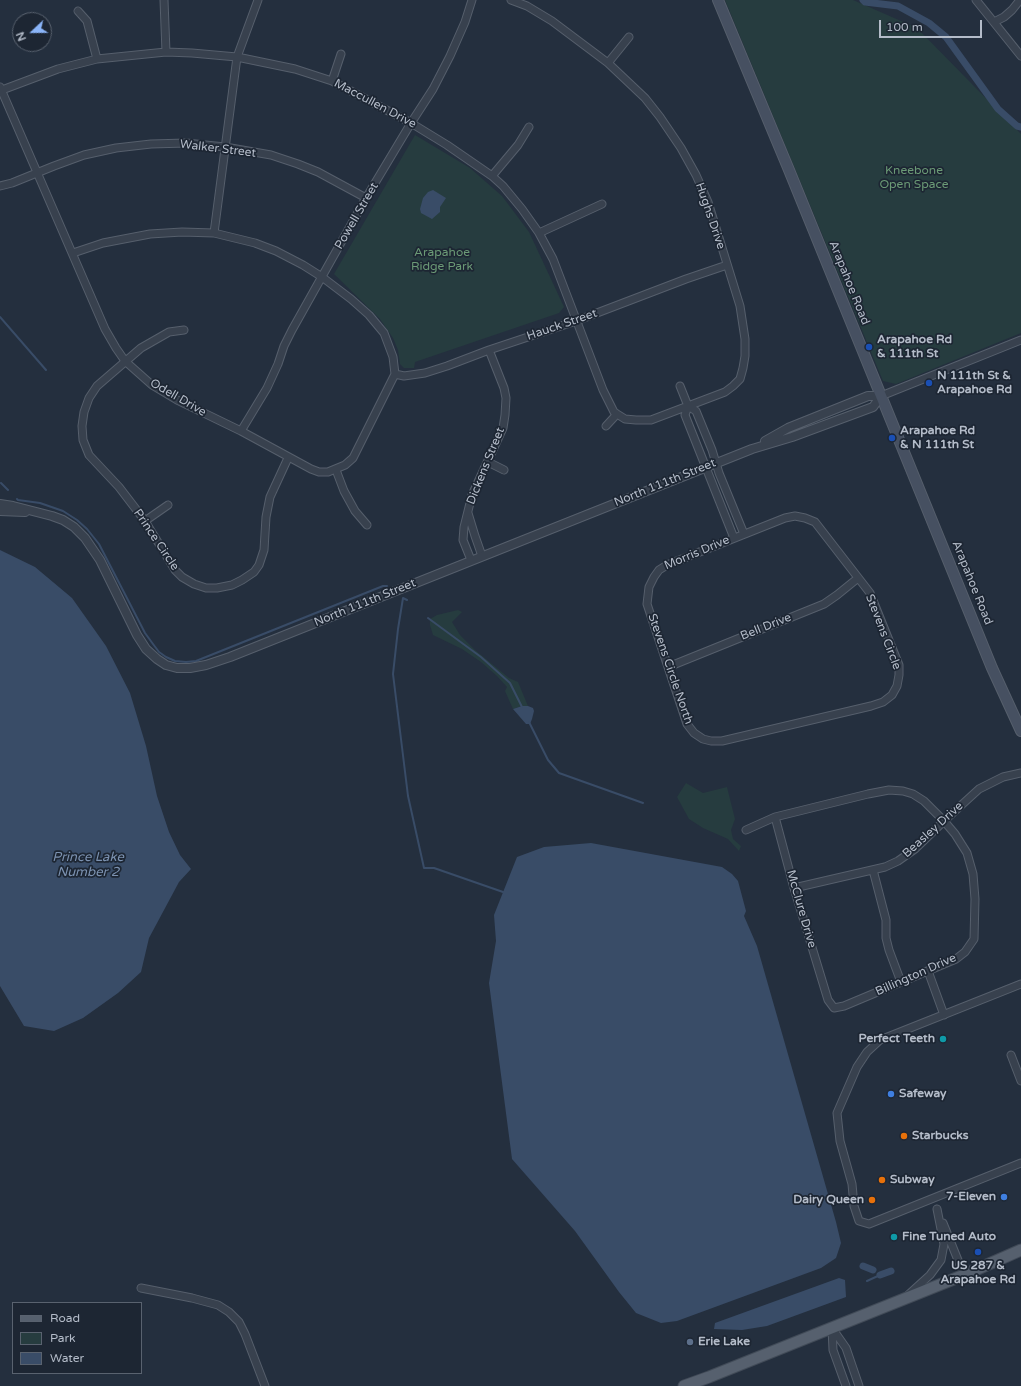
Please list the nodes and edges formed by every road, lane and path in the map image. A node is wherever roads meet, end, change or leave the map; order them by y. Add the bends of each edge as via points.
1 (164, 0) edge
2 (258, 0) edge
3 (472, 0) edge
4 (511, 0) edge
5 (718, 0) edge
6 (976, 0) edge
7 (1020, 0) edge
8 (528, 3) edge
9 (78, 11) dead end
10 (994, 22) junction
11 (629, 36) dead end
12 (166, 52) junction
13 (341, 54) dead end
14 (1021, 56) edge
15 (237, 57) junction
16 (97, 59) junction
17 (608, 63) junction
18 (332, 81) junction
19 (1, 88) edge
20 (411, 122) junction
21 (529, 127) dead end
22 (225, 147) junction
23 (37, 173) junction
24 (492, 176) junction
25 (0, 186) edge
26 (366, 198) junction
27 (602, 204) dead end
28 (214, 233) junction
29 (539, 233) junction
30 (72, 253) junction
31 (727, 265) junction
32 (322, 277) junction
33 (576, 321) junction
34 (184, 330) dead end
35 (1021, 340) edge
36 (489, 350) junction
37 (125, 361) junction
38 (395, 374) junction
39 (680, 386) dead end
40 (881, 396) junction
41 (688, 406) junction
42 (617, 414) junction
43 (606, 426) dead end
44 (242, 431) junction
45 (288, 458) junction
46 (488, 462) junction
47 (715, 463) junction
48 (706, 467) junction
49 (336, 470) junction
50 (504, 470) dead end
51 (0, 504) edge
52 (168, 505) dead end
53 (0, 511) edge
54 (39, 512) junction
55 (468, 513) junction
56 (145, 521) junction
57 (367, 525) dead end
58 (744, 534) junction
59 (734, 538) junction
60 (482, 556) junction
61 (471, 560) junction
62 (858, 578) junction
63 (648, 594) joint
64 (668, 668) junction
65 (1021, 732) edge
66 (703, 739) joint
67 (1021, 773) edge
68 (775, 817) junction
69 (944, 820) junction
70 (746, 830) dead end
71 (873, 870) junction
72 (794, 888) junction
73 (928, 971) junction
74 (901, 982) junction
75 (1021, 984) edge
76 (828, 1000) joint
77 (944, 1015) junction
78 (1011, 1055) dead end
79 (1021, 1081) edge
80 (1021, 1163) edge
81 (932, 1198) junction
82 (937, 1209) junction
83 (1021, 1250) edge
84 (964, 1274) junction
85 (141, 1288) dead end
86 (904, 1299) junction
87 (832, 1328) junction
88 (265, 1386) edge
89 (684, 1386) edge
90 (846, 1386) edge
91 (859, 1386) edge

1 - 12 street
2 - 15 street
3 - 20 street, Powell Street via 450,56 433,89
4 - 8 street, Hughs Drive
5 - 40 main road, Arapahoe Road
6 - 10 street
7 - 10 street via 1004,17
8 - 17 street, Hughs Drive
9 - 16 street via 87,21
10 - 14 street
11 - 17 street
12 - 15 street, Maccullen Drive
12 - 16 street, Maccullen Drive
13 - 18 street
15 - 18 street, Maccullen Drive via 295,69
15 - 22 street
16 - 19 street, Maccullen Drive
17 - 31 street, Hughs Drive via 645,98 681,148 708,202
18 - 20 street, Maccullen Drive
19 - 23 street, Odell Drive
20 - 24 street, Maccullen Drive
20 - 26 street, Powell Street
21 - 24 street
22 - 23 street, Walker Street via 186,143 116,148 84,155
22 - 26 street, Walker Street via 271,155 298,164
22 - 28 street
23 - 25 street, Walker Street
23 - 30 street, Odell Drive
24 - 29 street, Maccullen Drive via 522,209
26 - 32 street, Powell Street
27 - 29 street
28 - 30 street via 182,232 139,236 103,243
28 - 32 street via 276,251
29 - 33 street, Maccullen Drive
30 - 37 street, Odell Drive via 105,329
31 - 33 street, Hauck Street
31 - 41 street, Hughs Drive via 740,306 745,339 745,356 740,379 725,392
32 - 38 street via 369,315 384,333 393,357
32 - 44 street, Powell Street via 292,330 278,364
33 - 36 street, Hauck Street
33 - 42 street, Maccullen Drive via 606,395
34 - 37 street, Prince Circle via 169,332 141,348
35 - 40 street, North 111th Street
36 - 38 street, Hauck Street via 425,373 404,376
36 - 46 street, Dickens Street via 506,398 503,428
37 - 44 street, Odell Drive via 152,385 177,400
37 - 56 street, Prince Circle via 97,386 89,398 82,426 83,440 89,455 119,487
38 - 49 street via 352,458
39 - 41 street
40 - 47 street, North 111th Street via 868,396 788,428 752,449
40 - 65 main road, Arapahoe Road via 992,668
41 - 42 street, Hughs Drive via 651,420 624,419
41 - 47 street, Morris Drive via 696,411
41 - 48 street, Morris Drive via 685,415
42 - 43 street
44 - 45 street, Odell Drive
45 - 49 street, Odell Drive via 318,472
45 - 56 street, Prince Circle via 270,497 264,550 260,563 254,572 232,585 206,588 182,577
46 - 50 street
46 - 55 street, Dickens Street via 472,495
47 - 48 street, North 111th Street
47 - 58 street, Morris Drive
48 - 59 street, Morris Drive
48 - 60 street, North 111th Street
49 - 57 street via 355,511
51 - 54 street, North 111th Street
52 - 56 street
53 - 54 street, North 111th Street
54 - 61 street, North 111th Street via 64,520 85,538 100,560 146,648 166,665 177,668 206,665 230,657
55 - 60 street, Dickens Street
55 - 61 street, Dickens Street via 463,540
58 - 59 street, Stevens Circle
58 - 62 street, Stevens Circle via 785,518 805,518 815,522
59 - 63 street, Morris Drive via 659,570 652,580
60 - 61 street, North 111th Street
62 - 64 street, Bell Drive via 824,604
62 - 66 street, Stevens Circle via 870,593 898,665 900,675 892,695 884,702 871,706 722,741
63 - 64 street, Stevens Circle North via 647,604
64 - 66 street, Stevens Circle North via 687,724
67 - 69 street, Beasley Drive via 1003,777 979,789
68 - 69 street, Billington Drive via 889,790 913,794
68 - 70 street, Billington Drive
68 - 72 street, McClure Drive
69 - 71 street, Beasley Drive via 907,856
69 - 73 street, Billington Drive via 967,853 975,899 974,939 965,952 956,959
71 - 72 street, Beasley Drive
71 - 74 street via 886,920 886,938
72 - 76 street, McClure Drive
73 - 74 street, Billington Drive
73 - 77 street
74 - 76 street, Billington Drive via 844,1006 834,1008
75 - 77 street
77 - 81 street via 880,1040 867,1052 857,1067 837,1113 840,1141 852,1184 854,1206 860,1221 869,1224
78 - 79 street
80 - 81 street
81 - 82 street
82 - 84 street
82 - 86 street via 944,1244 941,1260 930,1275
83 - 84 main road
84 - 86 main road
85 - 88 street via 218,1305 230,1312 245,1334
86 - 87 main road
87 - 89 main road
87 - 90 street via 833,1350
87 - 91 street via 846,1348

